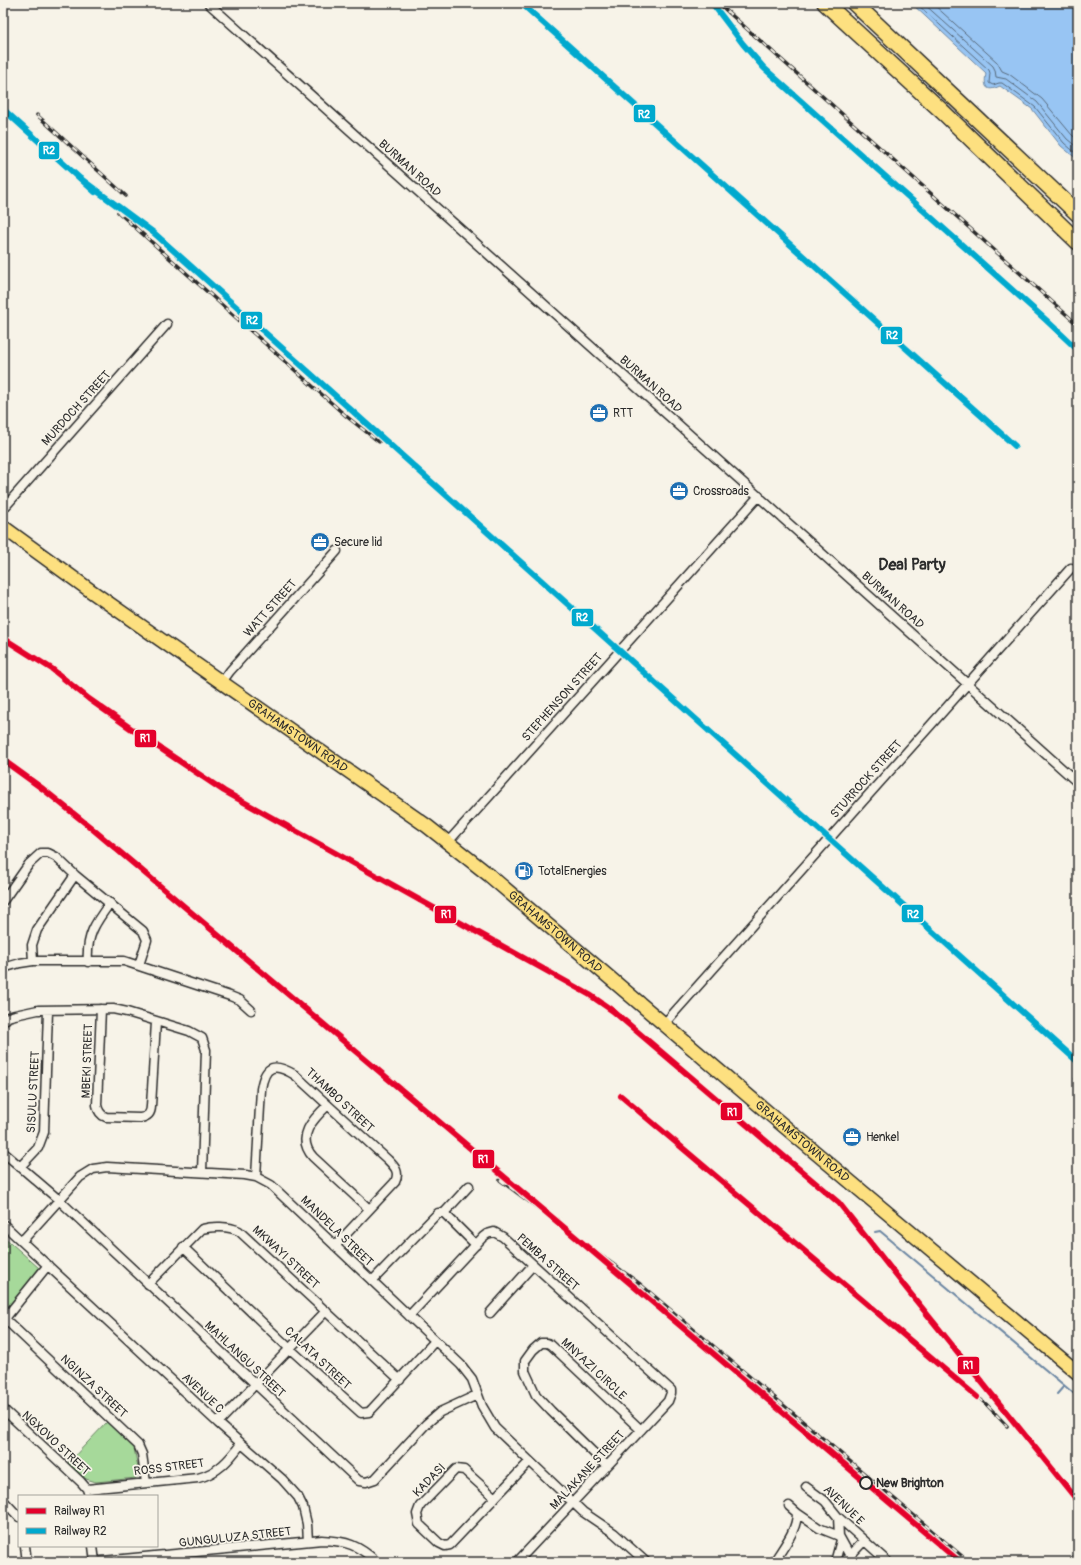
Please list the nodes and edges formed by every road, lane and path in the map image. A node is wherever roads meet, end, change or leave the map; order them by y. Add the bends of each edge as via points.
1 (208, 3) edge
2 (825, 3) edge
3 (854, 3) edge
4 (1078, 214) edge
5 (1078, 242) edge
6 (167, 324) dead end
7 (758, 496) junction
8 (3, 509) edge
9 (3, 527) edge
10 (337, 551) dead end
11 (1071, 568) dead end
12 (222, 682) junction
13 (968, 683) junction
14 (1078, 783) edge
15 (448, 842) junction
16 (75, 875) junction
17 (3, 901) edge
18 (110, 903) junction
19 (34, 961) junction
20 (88, 962) junction
21 (139, 965) junction
22 (3, 968) edge
23 (101, 1009) junction
24 (251, 1010) dead end
25 (48, 1011) junction
26 (3, 1022) edge
27 (156, 1022) junction
28 (664, 1024) junction
29 (328, 1105) junction
30 (3, 1152) edge
31 (20, 1167) junction
32 (202, 1172) junction
33 (256, 1177) junction
34 (469, 1186) dead end
35 (60, 1200) junction
36 (369, 1209) junction
37 (444, 1213) junction
38 (3, 1224) edge
39 (22, 1241) junction
40 (476, 1245) junction
41 (335, 1246) junction
42 (183, 1247) junction
43 (48, 1265) junction
44 (533, 1265) junction
45 (372, 1281) junction
46 (148, 1284) junction
47 (326, 1311) junction
48 (490, 1312) dead end
49 (409, 1316) junction
50 (4, 1320) edge
51 (435, 1340) junction
52 (290, 1348) junction
53 (1078, 1373) edge
54 (400, 1380) junction
55 (254, 1384) junction
56 (671, 1393) joint
57 (477, 1395) junction
58 (3, 1409) edge
59 (218, 1423) junction
60 (641, 1430) junction
61 (241, 1444) junction
62 (529, 1462) junction
63 (607, 1466) junction
64 (146, 1483) junction
65 (806, 1487) dead end
66 (88, 1492) edge
67 (495, 1498) junction
68 (3, 1500) edge
69 (573, 1502) junction
70 (788, 1506) dead end
71 (797, 1513) junction
72 (18, 1516) edge
73 (838, 1518) junction
74 (840, 1538) junction
75 (308, 1541) junction
76 (864, 1541) junction
77 (26, 1547) edge
78 (93, 1547) edge
79 (847, 1559) edge
80 (27, 1562) edge
81 (93, 1562) edge
82 (377, 1562) edge
83 (517, 1562) edge
84 (646, 1562) edge
85 (774, 1562) edge
86 (835, 1562) edge
87 (888, 1562) edge

1 - 7 street, BURMAN ROAD
2 - 5 highway
3 - 4 highway
6 - 8 street, MURDOCH STREET
7 - 13 street, BURMAN ROAD
7 - 15 street, STEPHENSON STREET
9 - 12 main road, GRAHAMSTOWN ROAD
10 - 12 street, WATT STREET
11 - 13 street, STURROCK STREET
12 - 15 main road, GRAHAMSTOWN ROAD
13 - 14 street, BURMAN ROAD
13 - 28 street, STURROCK STREET
15 - 28 main road, GRAHAMSTOWN ROAD
16 - 17 street via 56,857 41,853 29,864
16 - 18 street
16 - 19 street via 37,930 32,945
18 - 20 street via 91,932
18 - 21 street via 146,936 146,946
19 - 20 street
19 - 22 street
20 - 21 street via 124,961
21 - 24 street via 240,1000
23 - 25 street
23 - 27 street via 127,1012
23 - 27 street, MBEKI STREET via 97,1105 98,1110 106,1117 145,1118 150,1113
25 - 26 street via 38,1010 16,1015 8,1017
25 - 31 street, SISULU STREET via 44,1132 38,1148
27 - 32 street via 198,1036 206,1046
28 - 53 main road, GRAHAMSTOWN ROAD
29 - 33 street, THAMBO STREET via 295,1075 283,1068 273,1067 269,1070 263,1077 261,1089
29 - 36 street via 308,1127 308,1150
29 - 36 street, THAMBO STREET via 396,1169 398,1174 395,1182
30 - 31 street, MAHLANGU STREET
31 - 35 street, MAHLANGU STREET
32 - 33 street, MANDELA STREET
32 - 35 street, MANDELA STREET via 98,1168 80,1177
33 - 41 street, MANDELA STREET via 271,1185
34 - 37 street
35 - 39 street, MANDELA STREET
35 - 46 street, MAHLANGU STREET
36 - 41 street, THAMBO STREET
37 - 40 street
37 - 45 street via 438,1213
38 - 39 street, AVENUE C
39 - 43 street, AVENUE C
40 - 44 street, PEMBA STREET via 487,1234 498,1233
40 - 49 street, PEMBA STREET
41 - 45 street, MANDELA STREET
42 - 46 street, MKWAYI STREET
42 - 47 street, MKWAYI STREET via 202,1229 211,1227 239,1231
42 - 52 street, CALATA STREET
43 - 50 street
43 - 59 street, AVENUE C
44 - 48 street
44 - 56 street, PEMBA STREET via 669,1387
45 - 49 street, MANDELA STREET
46 - 55 street, MAHLANGU STREET
47 - 52 street
47 - 54 street, MKWAYI STREET
49 - 51 street, MANDELA STREET
50 - 64 street, NGINZA STREET via 138,1446 142,1454
51 - 54 street, CALATA STREET
51 - 57 street, MANDELA STREET via 467,1372
52 - 54 street, CALATA STREET via 361,1413 372,1409
52 - 55 street
55 - 57 street, MAHLANGU STREET via 355,1478 366,1482 375,1479 440,1412
55 - 59 street
56 - 60 street, MALAKANE STREET via 668,1401
57 - 62 street, MANDELA STREET via 495,1428
58 - 66 street, NGXOVO STREET
59 - 61 street, AVENUE C
60 - 63 street, MALAKANE STREET
60 - 63 street, MNYAZI CIRCLE via 550,1345 541,1343 533,1350 525,1361 525,1366 536,1395
61 - 64 street, ROSS STREET via 218,1470 207,1476
61 - 75 street, AVENUE C via 282,1479 298,1497 307,1524
62 - 67 street, KADASI
62 - 69 street, MANDELA STREET
63 - 69 street, MALAKANE STREET
64 - 66 street, ROSS STREET
65 - 73 street, AVENUE E via 825,1501
67 - 67 street, KADASI via 464,1470 456,1469 420,1506 418,1521 439,1543 450,1545
68 - 72 street
69 - 83 street, MALAKANE STREET
69 - 84 street, MANDELA STREET via 588,1516 614,1533
70 - 71 street
71 - 74 street
71 - 85 street via 794,1528
73 - 74 street
73 - 76 street, AVENUE E
74 - 79 street
74 - 86 street
75 - 81 street, GUNGULUZA STREET
75 - 82 street via 348,1543 367,1553
76 - 79 street
76 - 87 street, AVENUE E
77 - 80 street
78 - 81 street

